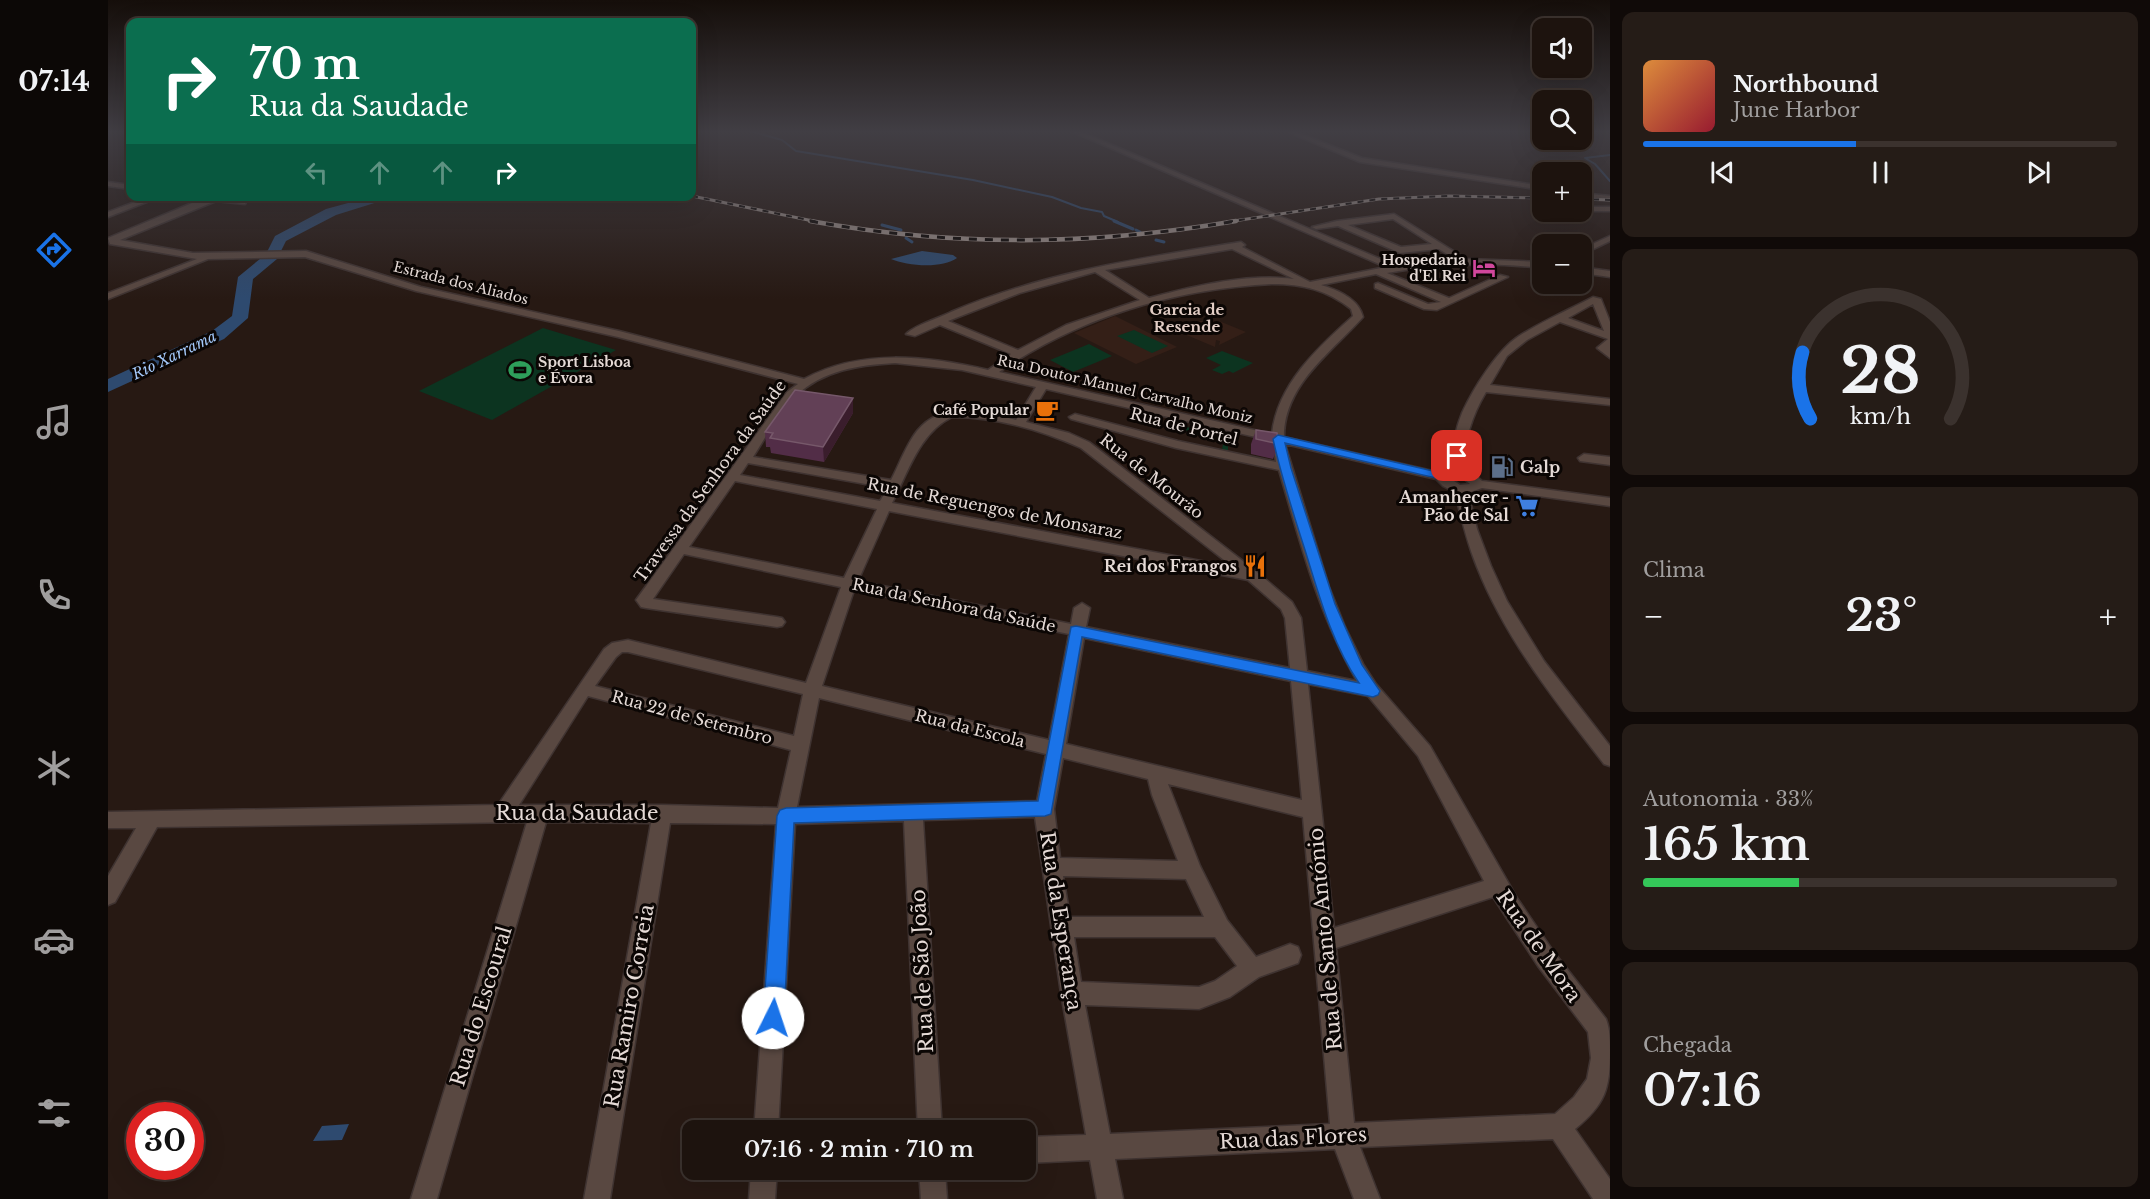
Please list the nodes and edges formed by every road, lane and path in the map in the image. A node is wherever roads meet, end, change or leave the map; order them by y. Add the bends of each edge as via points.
1 (126, 187) edge
2 (1183, 187) edge
3 (1204, 187) edge
4 (108, 191) edge
5 (1193, 192) dead end
6 (1592, 196) edge
7 (1610, 198) edge
8 (152, 201) edge
9 (212, 201) edge
10 (236, 201) edge
11 (242, 202) dead end
12 (1592, 209) edge
13 (1610, 209) edge
14 (108, 216) edge
15 (1337, 223) junction
16 (1316, 227) dead end
17 (1294, 236) dead end
18 (1610, 238) edge
19 (109, 241) edge
20 (1442, 246) junction
21 (1592, 247) edge
22 (210, 257) junction
23 (1462, 260) junction
24 (1532, 264) edge
25 (1097, 269) junction
26 (1397, 269) junction
27 (1376, 271) junction
28 (1592, 272) edge
29 (1610, 274) edge
30 (1503, 277) dead end
31 (1311, 284) junction
32 (1378, 286) dead end
33 (108, 296) edge
34 (1596, 299) junction
35 (1146, 300) junction
36 (1610, 301) edge
37 (1450, 302) junction
38 (1558, 318) junction
39 (940, 321) junction
40 (1609, 331) edge
41 (911, 334) dead end
42 (1610, 342) edge
43 (1017, 353) junction
44 (1610, 355) edge
45 (990, 373) junction
46 (804, 382) junction
47 (1043, 385) junction
48 (1482, 388) junction
49 (1610, 402) edge
50 (1074, 417) dead end
51 (1020, 423) junction
52 (1278, 439) junction
53 (1584, 458) dead end
54 (745, 459) junction
55 (1610, 461) edge
56 (1285, 468) junction
57 (1456, 471) junction
58 (1440, 476) junction
59 (732, 477) junction
60 (1478, 484) junction
61 (895, 485) junction
62 (1461, 489) junction
63 (1610, 502) edge
64 (885, 505) junction
65 (679, 549) junction
66 (1252, 575) junction
67 (849, 584) junction
68 (1083, 608) dead end
69 (777, 622) dead end
70 (1076, 631) junction
71 (1299, 676) junction
72 (584, 689) junction
73 (812, 690) junction
74 (1373, 691) junction
75 (800, 745) junction
76 (1056, 749) junction
77 (1610, 759) edge
78 (1156, 773) junction
79 (1045, 808) junction
80 (913, 810) junction
81 (1312, 811) junction
82 (662, 813) junction
83 (503, 814) junction
84 (539, 814) junction
85 (786, 816) junction
86 (152, 818) junction
87 (108, 820) edge
88 (1052, 867) junction
89 (1192, 870) junction
90 (1497, 886) junction
91 (108, 895) edge
92 (1062, 927) junction
93 (1221, 927) junction
94 (1325, 941) junction
95 (1290, 955) dead end
96 (1252, 969) junction
97 (1072, 993) junction
98 (767, 1120) edge
99 (929, 1120) edge
100 (1559, 1126) junction
101 (1343, 1135) junction
102 (1101, 1148) junction
103 (1036, 1150) edge
104 (763, 1180) edge
105 (933, 1180) edge
106 (424, 1199) edge
107 (597, 1199) edge
108 (762, 1199) edge
109 (934, 1199) edge
110 (1110, 1199) edge
111 (1367, 1199) edge
112 (1608, 1199) edge

1 - 4 street
2 - 5 street
3 - 26 street
6 - 7 street
8 - 14 street
9 - 19 street
10 - 11 street
12 - 13 street
15 - 16 street
15 - 20 street via 1400,250
15 - 20 street via 1398,217
17 - 27 street
18 - 21 street
19 - 22 street, Estrada dos Aliados
20 - 23 street
22 - 33 street
22 - 46 street, Estrada dos Aliados via 284,253 322,257 419,289 619,334
23 - 24 street
23 - 26 street
25 - 31 street via 1237,246
25 - 35 street
25 - 39 street via 991,298
26 - 27 street
27 - 31 street
27 - 37 street
28 - 29 street
30 - 37 street
31 - 35 street via 1260,280
31 - 52 street via 1352,304 1358,317 1308,366 1292,391
32 - 37 street via 1426,307 1437,308
34 - 36 street
34 - 38 street
34 - 40 street
35 - 43 street via 1084,322
38 - 40 street
38 - 48 street via 1503,354
39 - 41 street
39 - 43 street
42 - 44 street via 1602,348
43 - 45 street
45 - 46 street, Rua Doutor Manuel Carvalho Moniz via 935,362 878,361 828,371
45 - 47 street, Rua Doutor Manuel Carvalho Moniz
46 - 54 street, Travessa da Senhora da Saúde via 791,394
47 - 51 street
47 - 52 street, Rua Doutor Manuel Carvalho Moniz
48 - 49 street
48 - 57 street via 1468,412 1459,441
50 - 56 street, Rua de Portel
51 - 61 street, Rua de Mourão via 961,412 942,416 916,441
51 - 66 street, Rua de Mourão via 1085,445
52 - 56 street
52 - 58 street, Rua Doutor Manuel Carvalho Moniz
53 - 55 street
54 - 59 street, Travessa da Senhora da Saúde
54 - 61 street, Rua de Reguengos de Monsaraz
56 - 74 street, Rua de Mora via 1335,621 1356,667
57 - 58 street via 1444,471
57 - 60 street via 1473,477
58 - 62 street via 1446,484
59 - 64 street, Rua de Reguengos de Monsaraz
59 - 65 street, Travessa da Senhora da Saúde
60 - 62 street
60 - 63 street
61 - 64 street, Rua de Mourão
62 - 77 street via 1479,556 1515,632
64 - 66 street, Rua de Reguengos de Monsaraz
64 - 67 street, Rua de Mourão
65 - 67 street, Rua da Senhora da Saúde
65 - 69 street, Travessa da Senhora da Saúde via 644,600 646,603
66 - 71 street, Rua de Mourão via 1291,613
67 - 70 street, Rua da Senhora da Saúde
67 - 73 street, Rua de Mourão
68 - 70 street, Rua da Esperança
70 - 71 street, Rua da Senhora da Saúde
70 - 76 street, Rua da Esperança
71 - 74 street, Rua da Senhora da Saúde
71 - 81 street, Rua de Santo António
72 - 73 street, Rua da Escola via 610,653 628,646
72 - 75 street, Rua 22 de Setembro
72 - 83 street
73 - 75 street, Rua de Mourão
73 - 76 street, Rua da Escola
74 - 90 street, Rua de Mora via 1424,751
75 - 85 street, Rua de Mourão
76 - 78 street, Rua da Escola
76 - 79 street, Rua da Esperança
78 - 81 street, Rua da Escola
78 - 89 street
79 - 80 street, Rua da Saudade
79 - 88 street, Rua da Esperança
80 - 85 street, Rua da Saudade
80 - 99 street, Rua de São João
81 - 94 street, Rua de Santo António
82 - 84 street, Rua da Saudade
82 - 85 street, Rua da Saudade
82 - 107 street, Rua Ramiro Correia
83 - 84 street, Rua da Saudade
83 - 86 street, Rua da Saudade
84 - 106 street, Rua do Escoural
85 - 98 street, Rua de Mourão
86 - 87 street, Rua da Saudade
86 - 91 street
88 - 89 street
88 - 92 street, Rua da Esperança
89 - 93 street
90 - 94 street
90 - 100 street, Rua de Mora via 1598,1027 1602,1042 1604,1062 1591,1099
92 - 93 street
92 - 97 street, Rua da Esperança
93 - 96 street
94 - 101 street, Rua de Santo António
95 - 96 street
96 - 97 street via 1222,989 1199,998
97 - 102 street, Rua da Esperança
100 - 101 street, Rua das Flores
100 - 112 street
101 - 102 street, Rua das Flores
101 - 111 street, Rua de Santo António
102 - 103 street, Rua das Flores
102 - 110 street, Rua da Esperança
104 - 108 street
105 - 109 street

